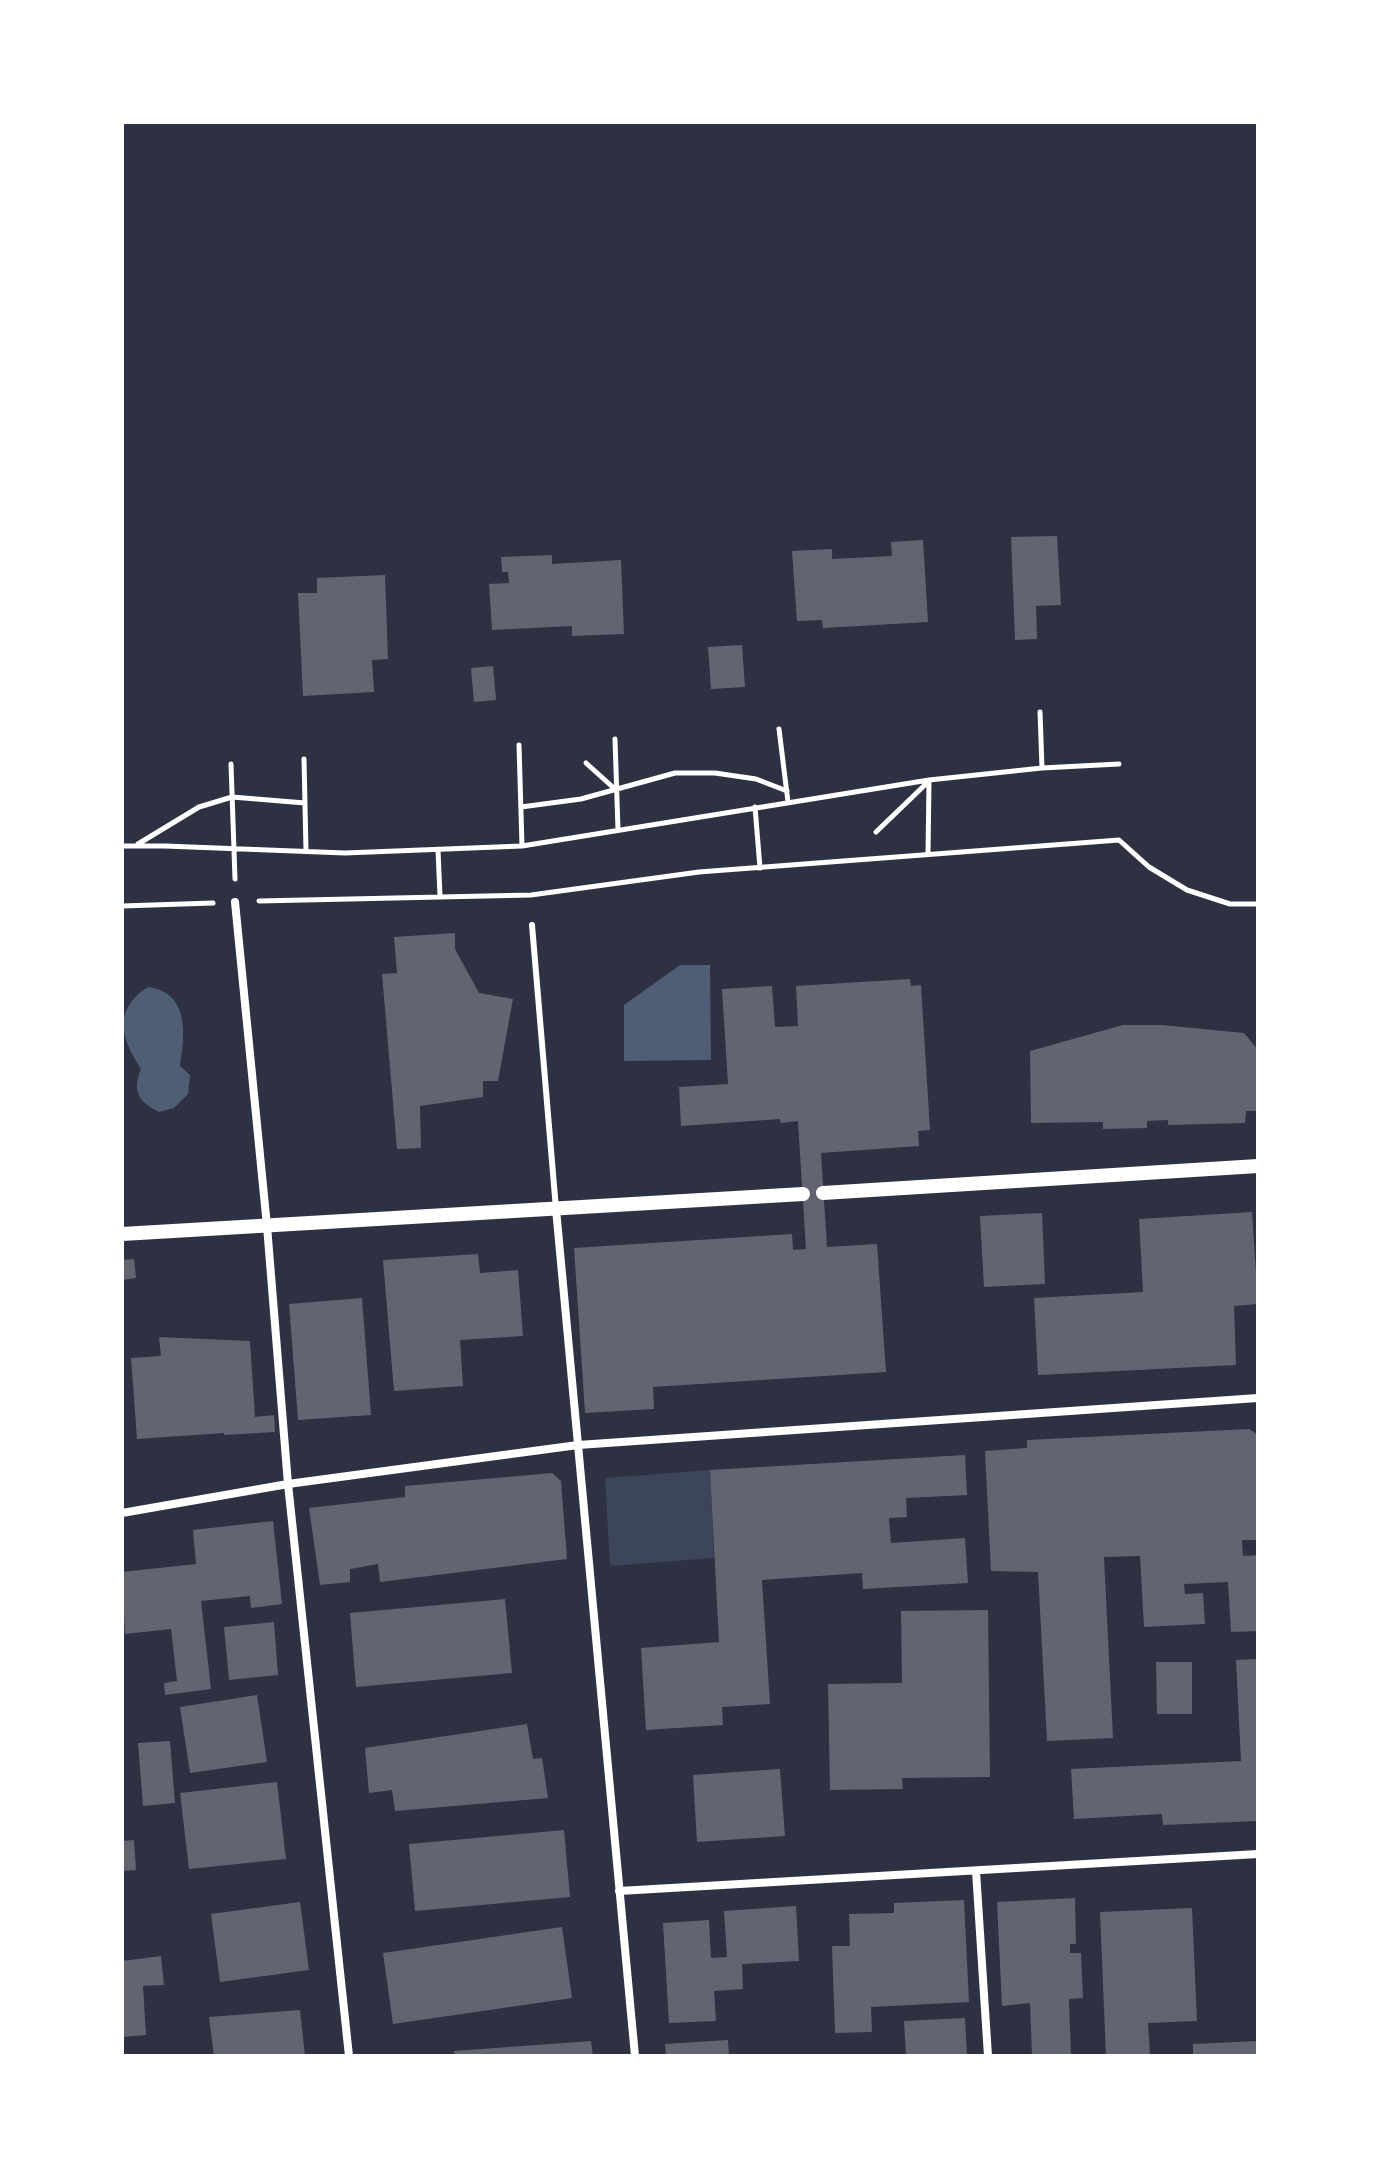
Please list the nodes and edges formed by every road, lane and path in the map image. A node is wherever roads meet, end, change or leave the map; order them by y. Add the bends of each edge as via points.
1 (1040, 712) dead end
2 (779, 729) dead end
3 (615, 739) dead end
4 (519, 745) dead end
5 (304, 759) dead end
6 (586, 763) dead end
7 (231, 764) dead end
8 (1119, 764) dead end
9 (1042, 768) junction
10 (929, 780) junction
11 (616, 790) junction
12 (787, 791) junction
13 (232, 797) junction
14 (788, 802) junction
15 (305, 803) junction
16 (521, 807) junction
17 (755, 807) junction
18 (618, 830) junction
19 (876, 832) dead end
20 (122, 846) edge
21 (135, 846) junction
22 (522, 846) junction
23 (233, 848) junction
24 (438, 850) junction
25 (306, 851) junction
26 (928, 854) junction
27 (760, 868) junction
28 (441, 897) junction
29 (235, 902) junction
30 (1258, 904) edge
31 (122, 906) edge
32 (532, 925) dead end
33 (1258, 1166) edge
34 (823, 1193) dead end
35 (803, 1194) dead end
36 (556, 1209) junction
37 (267, 1226) junction
38 (122, 1234) edge
39 (1258, 1398) edge
40 (578, 1445) junction
41 (288, 1484) junction
42 (122, 1513) edge
43 (1258, 1854) edge
44 (976, 1871) junction
45 (619, 1891) junction
46 (349, 2056) edge
47 (635, 2056) edge
48 (988, 2056) edge

1 - 9 path
2 - 12 path
3 - 11 path
4 - 16 path
5 - 15 path
6 - 11 path
7 - 13 path
8 - 9 path
9 - 10 path
10 - 14 path
10 - 19 path
10 - 26 path
11 - 12 path via 675,773 715,773 756,779
11 - 16 path
11 - 18 path
12 - 14 path
13 - 15 path
13 - 21 path via 199,807
13 - 23 path
14 - 17 path
15 - 25 path
16 - 22 path
17 - 18 path
17 - 27 path
18 - 22 path
20 - 21 path
21 - 23 path
22 - 24 path
23 - 25 path
23 - 29 path
24 - 25 path
24 - 28 path
26 - 27 path
26 - 30 path via 1119,840 1187,890 1230,904
27 - 28 path via 531,895
28 - 29 path
29 - 31 path
29 - 37 street
32 - 36 lane
33 - 34 street
35 - 36 street
36 - 37 street
36 - 40 street
37 - 38 street
37 - 41 street
39 - 40 street
40 - 41 street
40 - 45 street
41 - 42 street
41 - 46 street
43 - 44 street
44 - 45 street
44 - 48 street
45 - 47 street

